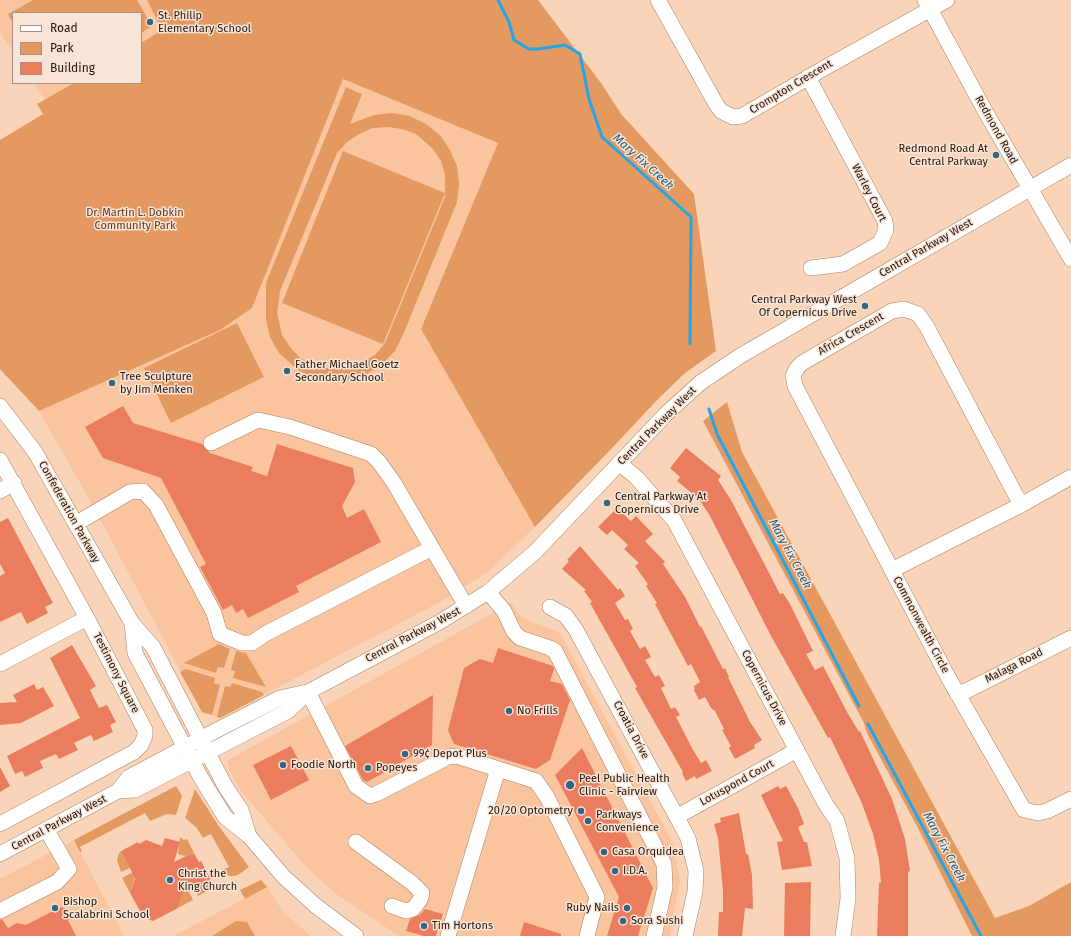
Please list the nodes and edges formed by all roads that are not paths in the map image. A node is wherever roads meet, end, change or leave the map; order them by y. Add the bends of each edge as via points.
1 (658, 0) edge
2 (946, 0) edge
3 (928, 5) edge
4 (808, 78) junction
5 (1071, 164) edge
6 (1029, 188) junction
7 (1071, 259) edge
8 (811, 268) dead end
9 (0, 406) edge
10 (211, 443) dead end
11 (0, 460) edge
12 (619, 463) junction
13 (1071, 477) edge
14 (14, 483) junction
15 (0, 491) edge
16 (1021, 505) junction
17 (77, 523) junction
18 (432, 548) junction
19 (892, 570) junction
20 (488, 592) junction
21 (466, 606) junction
22 (550, 607) dead end
23 (87, 618) junction
24 (132, 623) junction
25 (1071, 638) edge
26 (0, 664) edge
27 (308, 692) junction
28 (958, 695) junction
29 (201, 739) junction
30 (797, 750) junction
31 (208, 753) junction
32 (188, 754) junction
33 (498, 769) junction
34 (1071, 799) edge
35 (678, 816) junction
36 (0, 824) edge
37 (46, 830) junction
38 (249, 836) junction
39 (356, 842) dead end
40 (0, 854) edge
41 (392, 906) dead end
42 (0, 911) edge
43 (356, 936) edge
44 (448, 936) edge
45 (587, 936) edge
46 (654, 936) edge
47 (685, 936) edge
48 (843, 936) edge

1 - 4 street, Crompton Crescent via 721,111 733,117 742,116
2 - 3 street, Crompton Crescent
3 - 4 street, Crompton Crescent
3 - 6 street, Redmond Road
4 - 8 street, Warley Court via 885,221 886,230 880,243 843,264
5 - 6 street, Central Parkway West
6 - 7 street, Redmond Road
6 - 12 street, Central Parkway West via 719,370 683,397
9 - 17 street, Confederation Parkway via 35,452
10 - 18 street via 258,420 290,426 371,454 394,483
11 - 14 street, Testimony Square
12 - 20 street, Central Parkway West via 535,552
12 - 30 street, Copernicus Drive via 636,477 674,520
13 - 16 street, Commonwealth Circle
14 - 15 street
14 - 23 street, Testimony Square
16 - 19 street, Commonwealth Circle
16 - 19 street, Africa Crescent via 927,327 918,314 904,309 892,311 802,363 793,376 795,386
17 - 18 street via 130,492 143,491 150,497 166,522 214,613 220,634 242,643 252,644 265,634
17 - 24 street, Confederation Parkway
18 - 21 street
19 - 28 street, Commonwealth Circle
20 - 21 street, Central Parkway West
20 - 46 street via 504,611 514,632 520,638 555,651 653,841 664,864 665,876
21 - 27 street, Central Parkway West
22 - 35 street, Croatia Drive via 566,616 576,630
23 - 26 street
23 - 36 street, Testimony Square via 146,730 145,736 134,752
24 - 29 street, Confederation Parkway via 153,647
24 - 32 street, Confederation Parkway via 135,653
25 - 28 street, Malaga Road
27 - 29 street, Central Parkway West via 280,698
27 - 31 street, Central Parkway West via 288,711
27 - 33 street via 356,786 370,796 448,757 457,756
28 - 34 street, Commonwealth Circle via 1024,810 1038,814
29 - 31 street, Confederation Parkway
29 - 32 street, Central Parkway West
30 - 35 street, Lotuspond Court
30 - 48 street, Copernicus Drive via 837,821 847,858 848,898
31 - 32 street, Central Parkway West
31 - 38 street, Confederation Parkway via 241,810
32 - 37 street, Central Parkway West via 129,777 118,791
32 - 38 street, Confederation Parkway via 225,818
33 - 44 street
33 - 45 street via 536,781 547,798 597,897
35 - 47 street, Croatia Drive via 692,849 696,871 695,892
37 - 40 street, Central Parkway West
37 - 42 street via 69,869 57,882
38 - 43 street, Confederation Parkway via 284,877 316,906
39 - 41 street via 368,851 374,865 399,883 412,883 422,893 413,909 406,911

